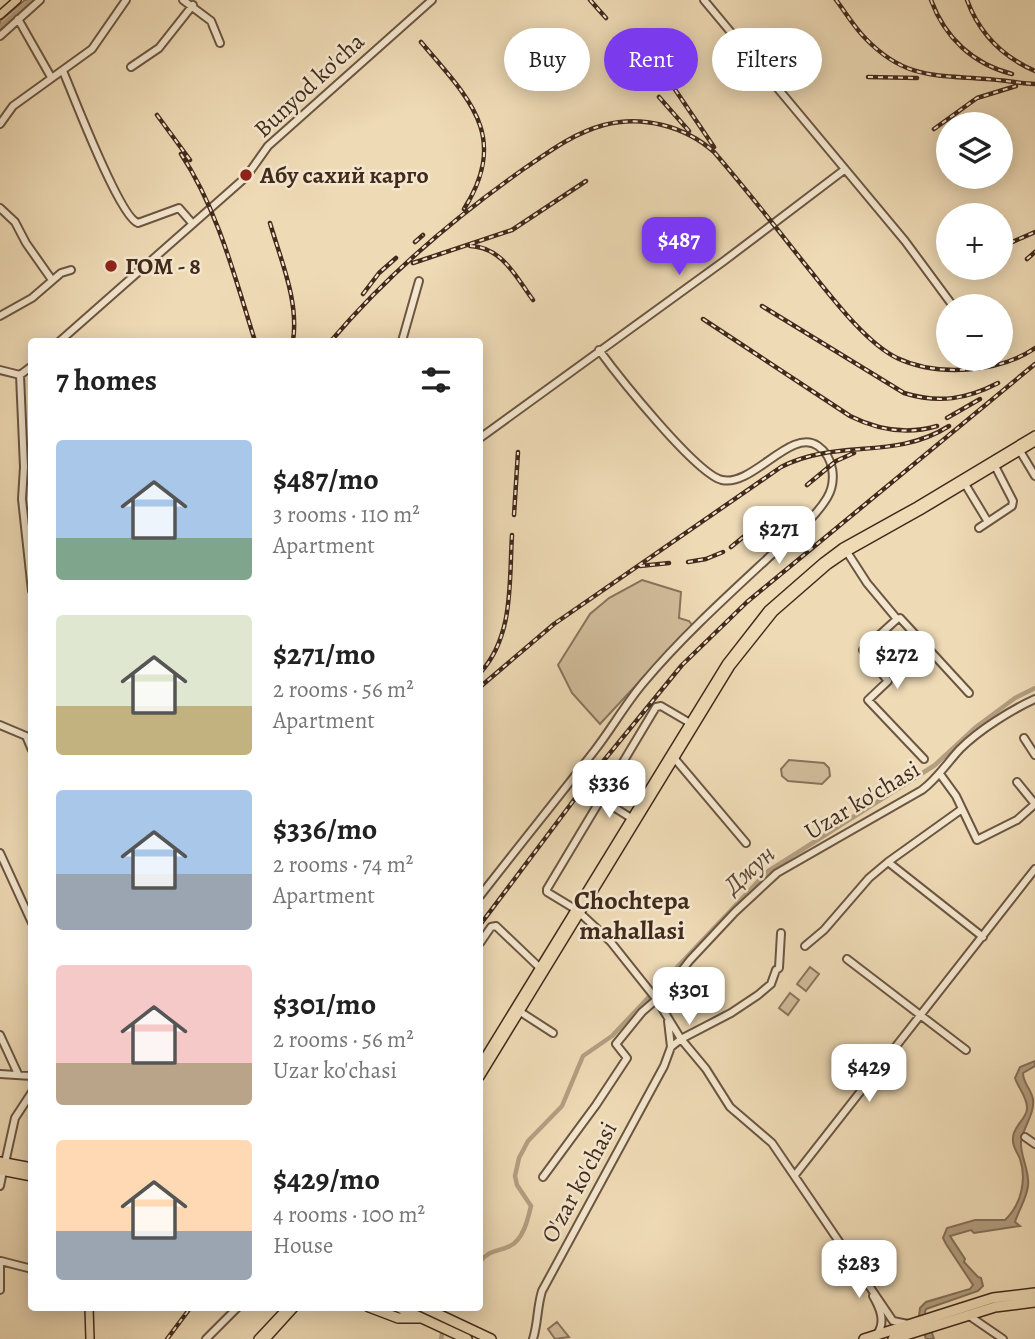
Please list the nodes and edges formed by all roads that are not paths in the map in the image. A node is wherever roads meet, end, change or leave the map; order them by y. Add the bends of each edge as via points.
1 (40, 0) edge
2 (126, 0) edge
3 (183, 0) edge
4 (432, 0) edge
5 (704, 0) edge
6 (2, 2) edge
7 (14, 2) edge
8 (193, 5) junction
9 (0, 15) edge
10 (18, 19) junction
11 (0, 36) edge
12 (220, 43) dead end
13 (131, 67) dead end
14 (63, 71) junction
15 (51, 76) junction
16 (0, 124) edge
17 (844, 170) junction
18 (0, 208) edge
19 (192, 223) junction
20 (71, 271) dead end
21 (52, 280) junction
22 (419, 281) dead end
23 (944, 294) edge
24 (0, 316) edge
25 (63, 338) edge
26 (403, 338) edge
27 (599, 350) junction
28 (28, 369) edge
29 (0, 370) edge
30 (20, 376) junction
31 (1035, 435) edge
32 (483, 436) edge
33 (1035, 442) edge
34 (1020, 451) junction
35 (996, 466) junction
36 (1035, 476) edge
37 (965, 484) junction
38 (988, 522) junction
39 (979, 528) dead end
40 (847, 552) junction
41 (28, 554) edge
42 (897, 619) junction
43 (747, 640) junction
44 (969, 693) dead end
45 (1035, 699) edge
46 (690, 723) junction
47 (0, 725) edge
48 (28, 734) edge
49 (1024, 738) dead end
50 (1035, 755) edge
51 (924, 759) dead end
52 (675, 760) junction
53 (940, 775) junction
54 (1017, 782) dead end
55 (601, 799) junction
56 (1035, 804) edge
57 (962, 809) junction
58 (631, 818) junction
59 (746, 843) dead end
60 (0, 853) edge
61 (610, 858) junction
62 (888, 862) junction
63 (1035, 869) edge
64 (483, 892) edge
65 (577, 911) junction
66 (28, 914) edge
67 (781, 933) dead end
68 (983, 937) junction
69 (483, 939) edge
70 (805, 946) dead end
71 (847, 959) dead end
72 (539, 967) junction
73 (656, 999) junction
74 (519, 1011) junction
75 (921, 1016) junction
76 (668, 1021) junction
77 (553, 1033) dead end
78 (0, 1035) edge
79 (681, 1039) junction
80 (671, 1047) junction
81 (966, 1051) dead end
82 (483, 1060) edge
83 (483, 1072) edge
84 (0, 1074) edge
85 (18, 1074) junction
86 (28, 1075) edge
87 (28, 1099) edge
88 (1025, 1137) dead end
89 (1035, 1144) edge
90 (2, 1167) edge
91 (28, 1168) edge
92 (28, 1175) edge
93 (795, 1175) junction
94 (543, 1177) dead end
95 (0, 1186) edge
96 (0, 1261) edge
97 (856, 1267) junction
98 (28, 1268) edge
99 (0, 1290) edge
100 (1035, 1293) edge
101 (1035, 1302) edge
102 (994, 1303) junction
103 (89, 1311) edge
104 (234, 1311) edge
105 (284, 1311) edge
106 (291, 1311) edge
107 (380, 1311) edge
108 (424, 1311) edge
109 (968, 1315) junction
110 (939, 1320) junction
111 (455, 1328) junction
112 (911, 1329) junction
113 (876, 1335) junction
114 (90, 1339) edge
115 (205, 1339) edge
116 (258, 1339) edge
117 (266, 1339) edge
118 (467, 1339) edge
119 (491, 1339) edge
120 (533, 1339) edge
121 (864, 1339) edge
122 (893, 1339) edge
123 (1003, 1339) edge

1 - 10 street
2 - 14 street via 99,41
3 - 8 street
4 - 19 street, Bunyod ko'cha via 268,146 246,177
5 - 17 street
6 - 7 main road via 5,6
7 - 9 main road
8 - 12 street via 211,21
8 - 13 street via 159,48
10 - 11 street
10 - 15 street
14 - 15 street
14 - 19 street via 131,220 138,223 179,208
15 - 16 street via 13,106
17 - 23 street
17 - 27 street
18 - 21 street via 15,222
19 - 25 street, Bunyod ko'cha
20 - 21 street
21 - 24 street
22 - 26 street
27 - 32 street
27 - 64 street via 711,476 738,479 792,446 805,443 819,447 832,464 833,481 820,507 644,682
28 - 30 street
29 - 30 street
30 - 41 street via 22,499
31 - 43 main road via 843,547 786,592
33 - 34 main road
34 - 35 main road
34 - 36 street
35 - 37 main road
35 - 38 street via 1013,502
37 - 38 street
37 - 40 main road
38 - 39 street
40 - 42 street
40 - 43 main road via 792,595
42 - 44 street
42 - 51 street via 863,650 888,681 868,701
43 - 46 main road via 726,664
43 - 52 main road
45 - 53 street, Uzar ko'chasi via 963,747
46 - 55 street via 657,706
46 - 58 main road
47 - 48 street
49 - 50 street
52 - 59 street
52 - 61 main road
53 - 57 street
53 - 73 street, Uzar ko'chasi via 922,790 777,873
54 - 56 street
55 - 58 street
55 - 65 street via 546,891
56 - 57 street via 1017,820 977,840
57 - 62 street
58 - 61 main road
60 - 66 street
61 - 65 main road
62 - 68 street
62 - 70 street
63 - 68 street
65 - 72 main road
65 - 73 street via 610,941
65 - 74 main road
67 - 79 street via 779,968 771,984 732,1013
68 - 75 street
69 - 72 street via 496,926
71 - 75 street
72 - 82 main road
73 - 76 street
73 - 94 street, Uzar ko'chasi via 616,1044 627,1058
74 - 77 street
74 - 83 main road
75 - 81 street
75 - 93 street
76 - 79 street
76 - 80 street
78 - 85 street
79 - 80 street
79 - 93 street via 730,1107 767,1137
80 - 120 street, O'zar ko'chasi via 542,1291
84 - 85 street
85 - 86 street
87 - 90 street via 14,1122
88 - 89 street
90 - 91 highway
90 - 92 highway
90 - 95 street
93 - 97 street
96 - 98 street
96 - 99 street
97 - 112 street via 893,1321
97 - 113 street via 879,1311 883,1326
100 - 102 highway
101 - 102 highway
102 - 109 highway
102 - 110 highway
103 - 114 main road
104 - 115 street
105 - 116 main road
106 - 117 main road
107 - 108 highway via 398,1318
108 - 111 highway
109 - 110 highway
109 - 123 street
110 - 112 highway
111 - 118 highway
111 - 119 highway
112 - 113 highway
112 - 122 highway
113 - 121 highway

